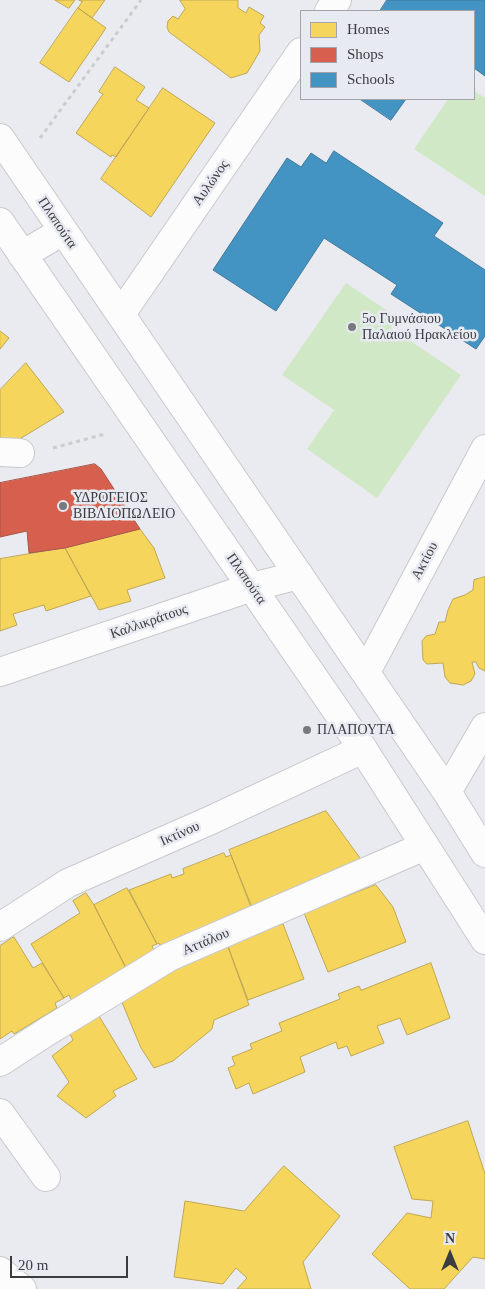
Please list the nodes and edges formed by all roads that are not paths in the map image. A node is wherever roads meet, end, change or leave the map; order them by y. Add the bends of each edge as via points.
1 (300, 53) edge
2 (0, 138) edge
3 (0, 222) edge
4 (62, 231) junction
5 (22, 255) junction
6 (121, 314) junction
7 (485, 449) edge
8 (299, 576) junction
9 (252, 587) junction
10 (0, 672) edge
11 (366, 672) junction
12 (485, 727) edge
13 (364, 749) junction
14 (447, 792) junction
15 (425, 846) junction
16 (485, 854) edge
17 (0, 927) edge
18 (485, 940) edge
19 (0, 1062) edge
20 (0, 1113) edge
21 (46, 1177) dead end
22 (0, 1271) edge
23 (22, 1289) edge

1 - 6 street, Αυλώνος
2 - 4 street, Πλαπούτα
3 - 5 street, Πλαπούτα
4 - 5 street
4 - 6 street, Πλαπούτα
5 - 9 street, Πλαπούτα
6 - 8 street, Πλαπούτα
7 - 11 street, Ακτίου
8 - 9 street, Καλλικράτους
8 - 11 street, Πλαπούτα
9 - 10 street, Καλλικράτους
9 - 13 street, Πλαπούτα
11 - 14 street, Πλαπούτα
12 - 14 street
13 - 15 street, Πλαπούτα
13 - 17 street, Ικτίνου via 68,883
14 - 16 street, Πλαπούτα
15 - 18 street, Πλαπούτα
15 - 19 street, Αττάλου via 169,957
20 - 21 street
22 - 23 street

